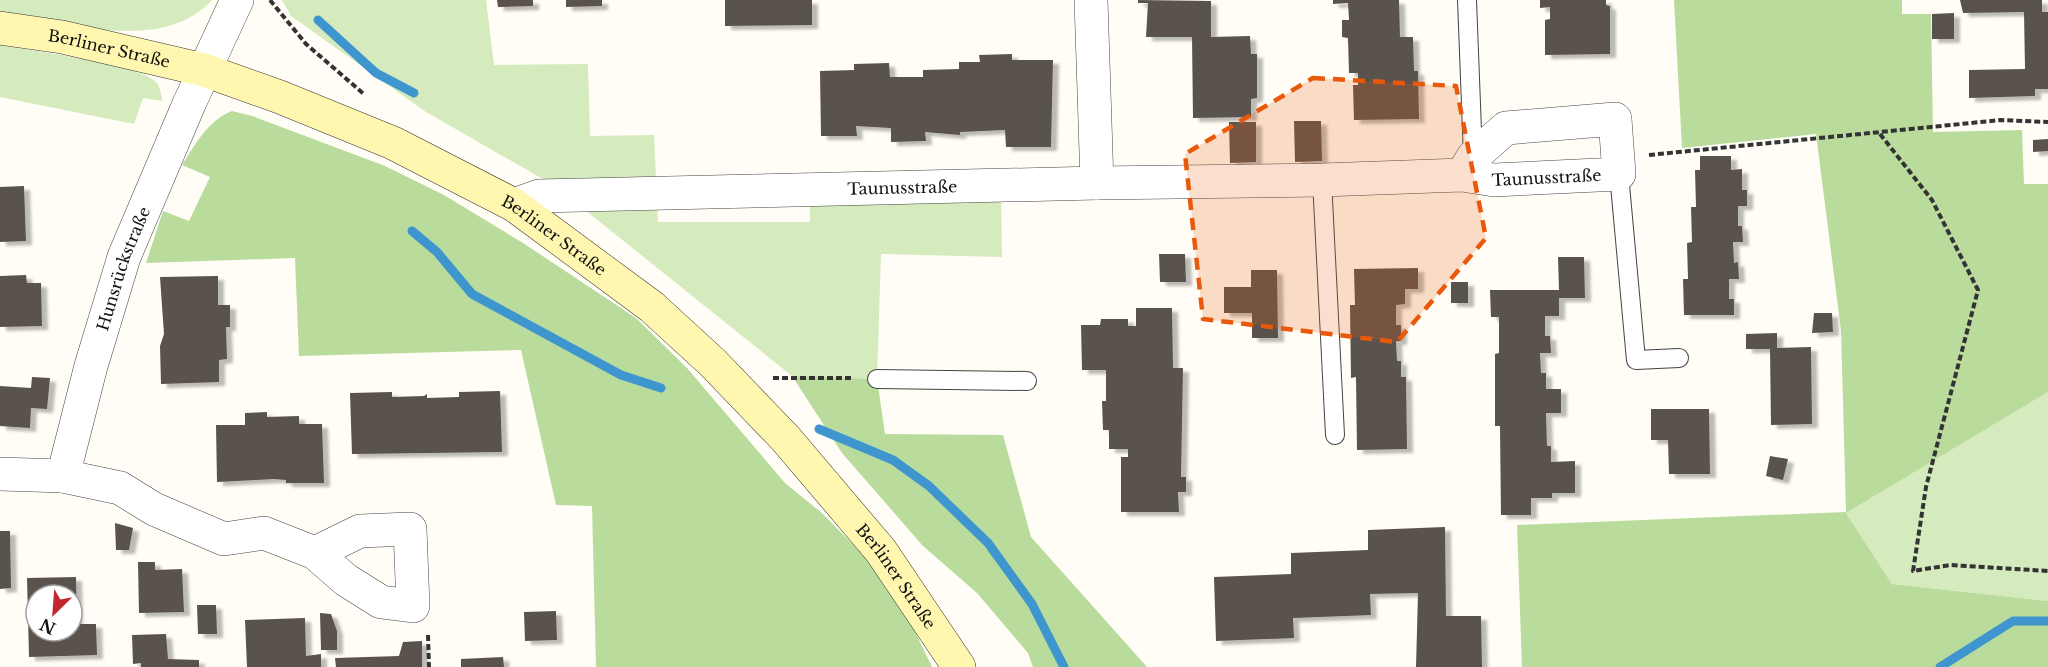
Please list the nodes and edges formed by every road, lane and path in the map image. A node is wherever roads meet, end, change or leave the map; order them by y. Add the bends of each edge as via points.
1 (237, 0) edge
2 (1091, 0) edge
3 (1467, 0) edge
4 (0, 28) edge
5 (204, 70) junction
6 (2048, 122) edge
7 (1880, 134) junction
8 (1467, 166) junction
9 (1618, 166) junction
10 (1322, 180) junction
11 (1097, 183) junction
12 (514, 206) junction
13 (1679, 358) dead end
14 (877, 379) joint
15 (1027, 381) dead end
16 (747, 399) junction
17 (1335, 435) dead end
18 (0, 474) edge
19 (63, 476) junction
20 (315, 553) dead end
21 (2048, 571) edge
22 (958, 667) edge

1 - 5 street, Hunsrückstraße
2 - 11 street
3 - 8 lane
4 - 5 street, Berliner Straße via 62,37
5 - 12 street, Berliner Straße via 393,143
5 - 19 street, Hunsrückstraße via 124,257
6 - 7 path via 2001,120
7 - 9 path
7 - 21 path via 1932,200 1978,290 1926,488 1913,571 1950,565
8 - 9 street, Taunusstraße via 1494,180
8 - 9 street, Taunusstraße via 1506,128 1615,119
8 - 10 street, Taunusstraße
9 - 13 lane via 1636,360
10 - 11 street, Taunusstraße
10 - 17 lane
11 - 12 street, Taunusstraße via 539,196
12 - 16 street, Berliner Straße via 652,307
14 - 15 lane
14 - 16 path via 772,378
16 - 22 street, Berliner Straße via 881,551
18 - 19 street
19 - 20 street via 120,488 154,509 224,539 264,533

